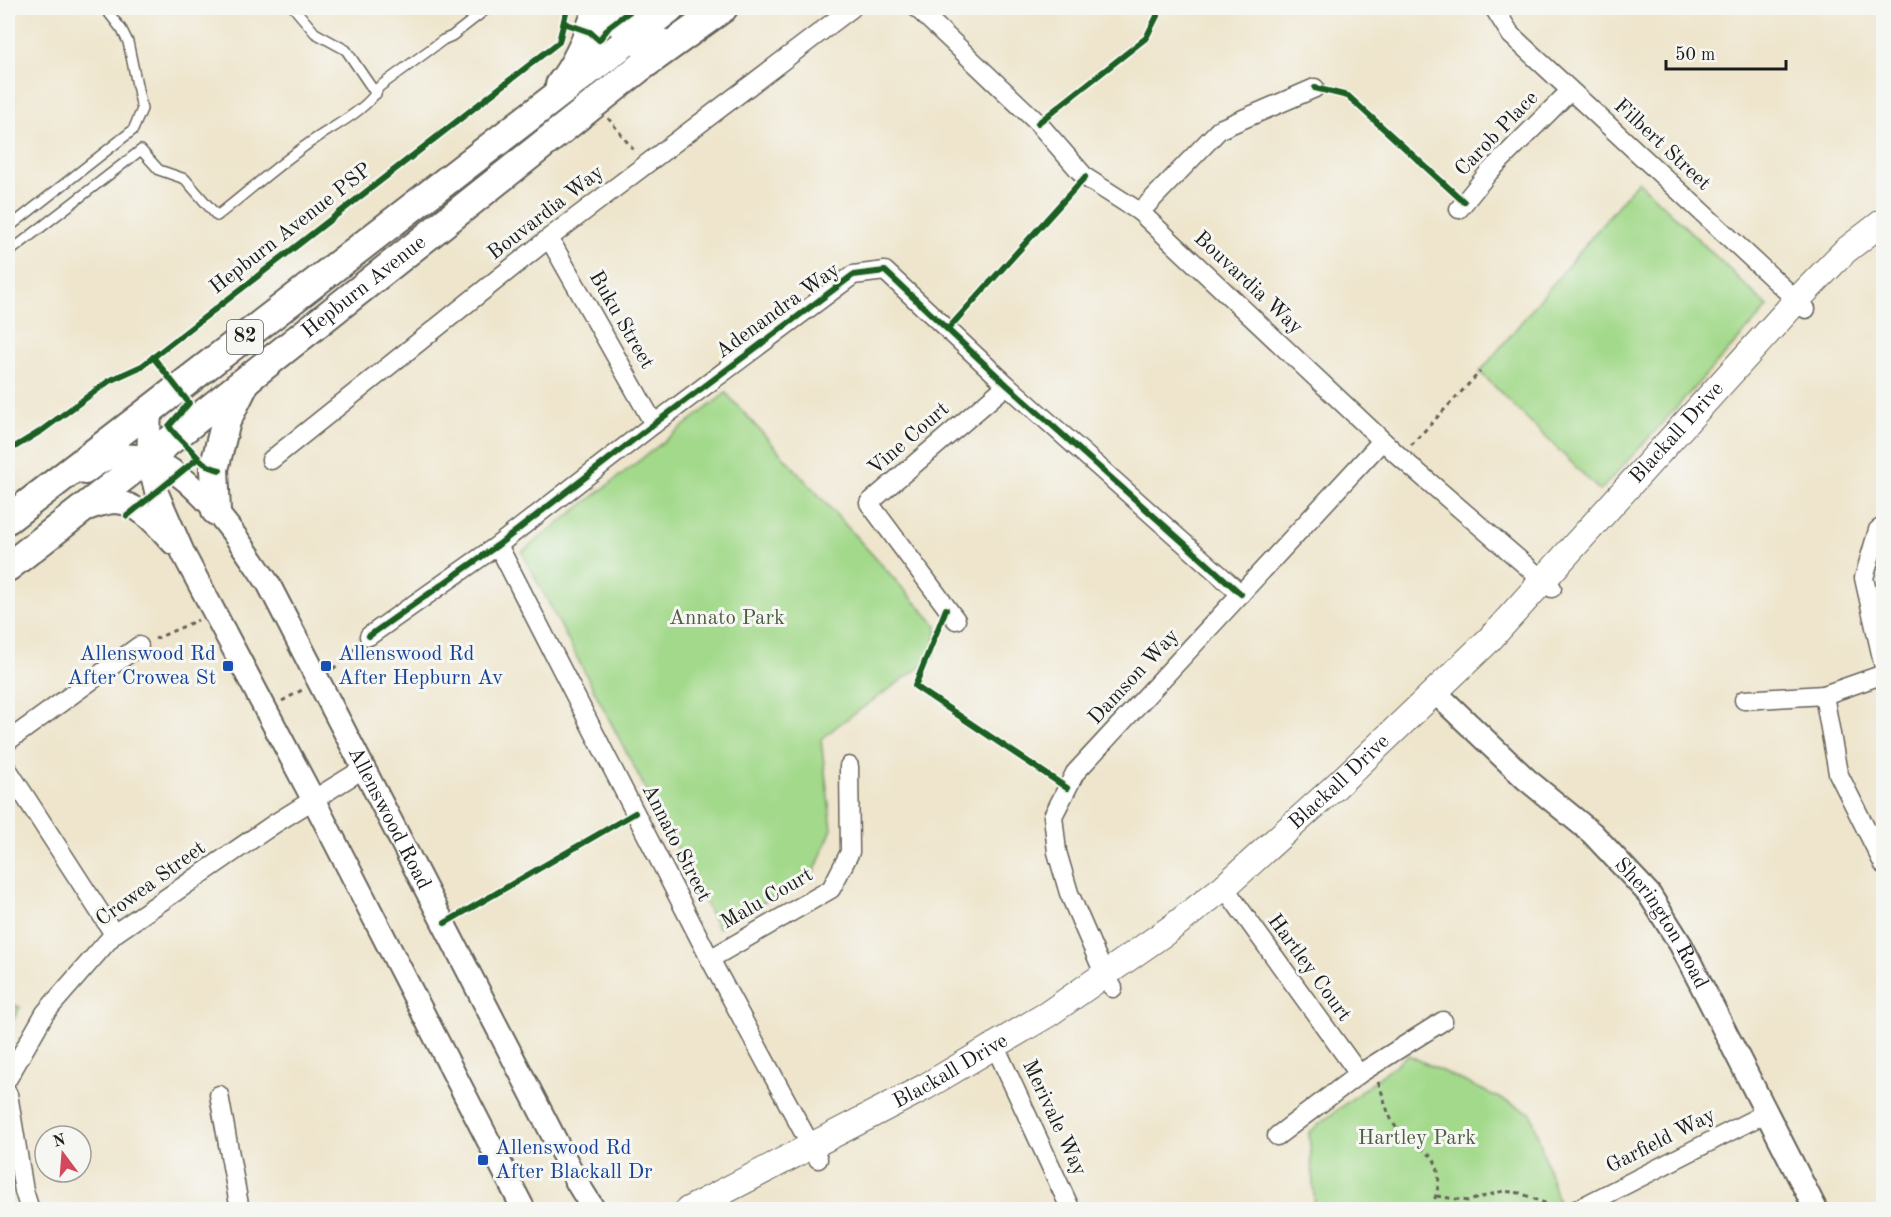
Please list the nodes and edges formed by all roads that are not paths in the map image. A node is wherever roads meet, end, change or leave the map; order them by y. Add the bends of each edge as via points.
1 (105, 8) edge
2 (294, 8) edge
3 (488, 8) edge
4 (598, 8) edge
5 (606, 8) edge
6 (670, 8) edge
7 (723, 8) edge
8 (852, 8) edge
9 (917, 8) edge
10 (1494, 8) edge
11 (634, 20) edge
12 (673, 43) junction
13 (638, 69) junction
14 (1315, 88) dead end
15 (1570, 91) junction
16 (376, 94) junction
17 (543, 106) junction
18 (1459, 208) dead end
19 (1140, 212) junction
20 (1884, 220) edge
21 (8, 228) edge
22 (1884, 237) edge
23 (549, 238) junction
24 (8, 253) edge
25 (1802, 305) junction
26 (246, 380) junction
27 (1007, 385) junction
28 (150, 410) junction
29 (654, 424) junction
30 (1382, 441) junction
31 (148, 458) junction
32 (271, 460) dead end
33 (81, 511) junction
34 (216, 511) junction
35 (8, 519) edge
36 (1884, 526) edge
37 (8, 532) edge
38 (498, 545) junction
39 (184, 555) junction
40 (8, 567) edge
41 (1548, 585) junction
42 (1241, 594) junction
43 (956, 620) dead end
44 (369, 636) dead end
45 (139, 646) road end
46 (1884, 667) edge
47 (1884, 674) edge
48 (1824, 695) junction
49 (1744, 700) dead end
50 (1434, 702) junction
51 (8, 741) edge
52 (849, 766) dead end
53 (363, 769) junction
54 (8, 770) edge
55 (313, 799) junction
56 (1884, 865) edge
57 (1228, 893) junction
58 (114, 934) junction
59 (710, 959) junction
60 (1109, 982) junction
61 (1443, 1021) dead end
62 (998, 1053) junction
63 (1363, 1071) junction
64 (8, 1078) edge
65 (8, 1094) edge
66 (219, 1095) dead end
67 (1760, 1116) junction
68 (1277, 1136) dead end
69 (815, 1153) junction
70 (16, 1193) edge
71 (30, 1209) edge
72 (240, 1209) edge
73 (525, 1209) edge
74 (594, 1209) edge
75 (688, 1209) edge
76 (718, 1209) edge
77 (1071, 1209) edge
78 (1576, 1209) edge
79 (1799, 1209) edge
80 (1816, 1209) edge

1 - 21 lane via 128,42 142,109 133,130
2 - 16 lane via 315,33 346,50
3 - 16 lane via 380,87
4 - 17 main road via 570,72
5 - 11 street via 621,29
6 - 11 main road, Hepburn Avenue / 82
7 - 12 main road, Hepburn Avenue / 82
8 - 23 street, Bouvardia Way
9 - 19 street, Bouvardia Way via 1038,123 1085,177
10 - 15 street, Filbert Street via 1511,35
11 - 12 street
11 - 13 street
11 - 17 main road, Hepburn Avenue / 82
12 - 13 main road, Hepburn Avenue / 82
13 - 26 main road, Hepburn Avenue / 82
14 - 19 street via 1220,129
15 - 18 street, Carob Place via 1489,172
15 - 25 street, Filbert Street
16 - 24 lane via 217,216 185,179 159,170 141,150
17 - 28 main road, Hepburn Avenue / 82
19 - 30 street, Bouvardia Way
20 - 25 main road, Blackall Drive via 1845,251
22 - 25 main road, Blackall Drive
23 - 29 street, Buku Street
23 - 32 street, Bouvardia Way
25 - 41 main road, Blackall Drive
26 - 31 main road, Hepburn Avenue / 82
26 - 34 main road via 226,421 214,469
27 - 29 street, Adenandra Way via 885,271 853,275
27 - 42 street, Adenandra Way
27 - 43 street, Vine Court via 869,503
28 - 31 street
28 - 35 main road, Hepburn Avenue / 82
29 - 38 street, Adenandra Way
30 - 41 street, Bouvardia Way
30 - 42 street, Damson Way
31 - 33 main road, Hepburn Avenue / 82
31 - 34 street, Allenswood Road via 179,474
31 - 37 street, Allenswood Road via 115,456 101,462
31 - 39 street via 156,491
33 - 39 street via 116,502 137,509
33 - 40 main road, Hepburn Avenue / 82
34 - 53 street, Allenswood Road via 268,583
36 - 46 street via 1878,530 1864,578
38 - 44 street, Adenandra Way
38 - 59 street, Annato Street
39 - 55 street
41 - 50 main road, Blackall Drive via 1489,640
42 - 60 street, Damson Way via 1076,773 1053,816 1057,852 1069,893
45 - 51 street
47 - 48 street
48 - 49 street
48 - 56 street via 1838,773
50 - 57 main road, Blackall Drive
50 - 67 street, Sherington Road via 1592,833 1649,894 1681,945 1754,1085
52 - 59 street, Malu Court via 850,852 831,889
53 - 55 street, Crowea Street
53 - 74 street, Allenswood Road
54 - 58 street
55 - 58 street, Crowea Street
55 - 73 street
57 - 60 main road, Blackall Drive
57 - 63 street, Hartley Court
58 - 64 street, Crowea Street via 45,1013
59 - 69 street, Annato Street
60 - 62 main road, Blackall Drive via 1048,1014
61 - 63 street
62 - 69 main road, Blackall Drive via 925,1088
62 - 77 street, Merivale Way
63 - 68 street
65 - 70 street
66 - 72 street
67 - 78 street, Garfield Way
67 - 79 street, Sherington Road
67 - 80 street, Sherington Road
69 - 75 main road, Blackall Drive
69 - 76 main road, Blackall Drive
70 - 71 street

